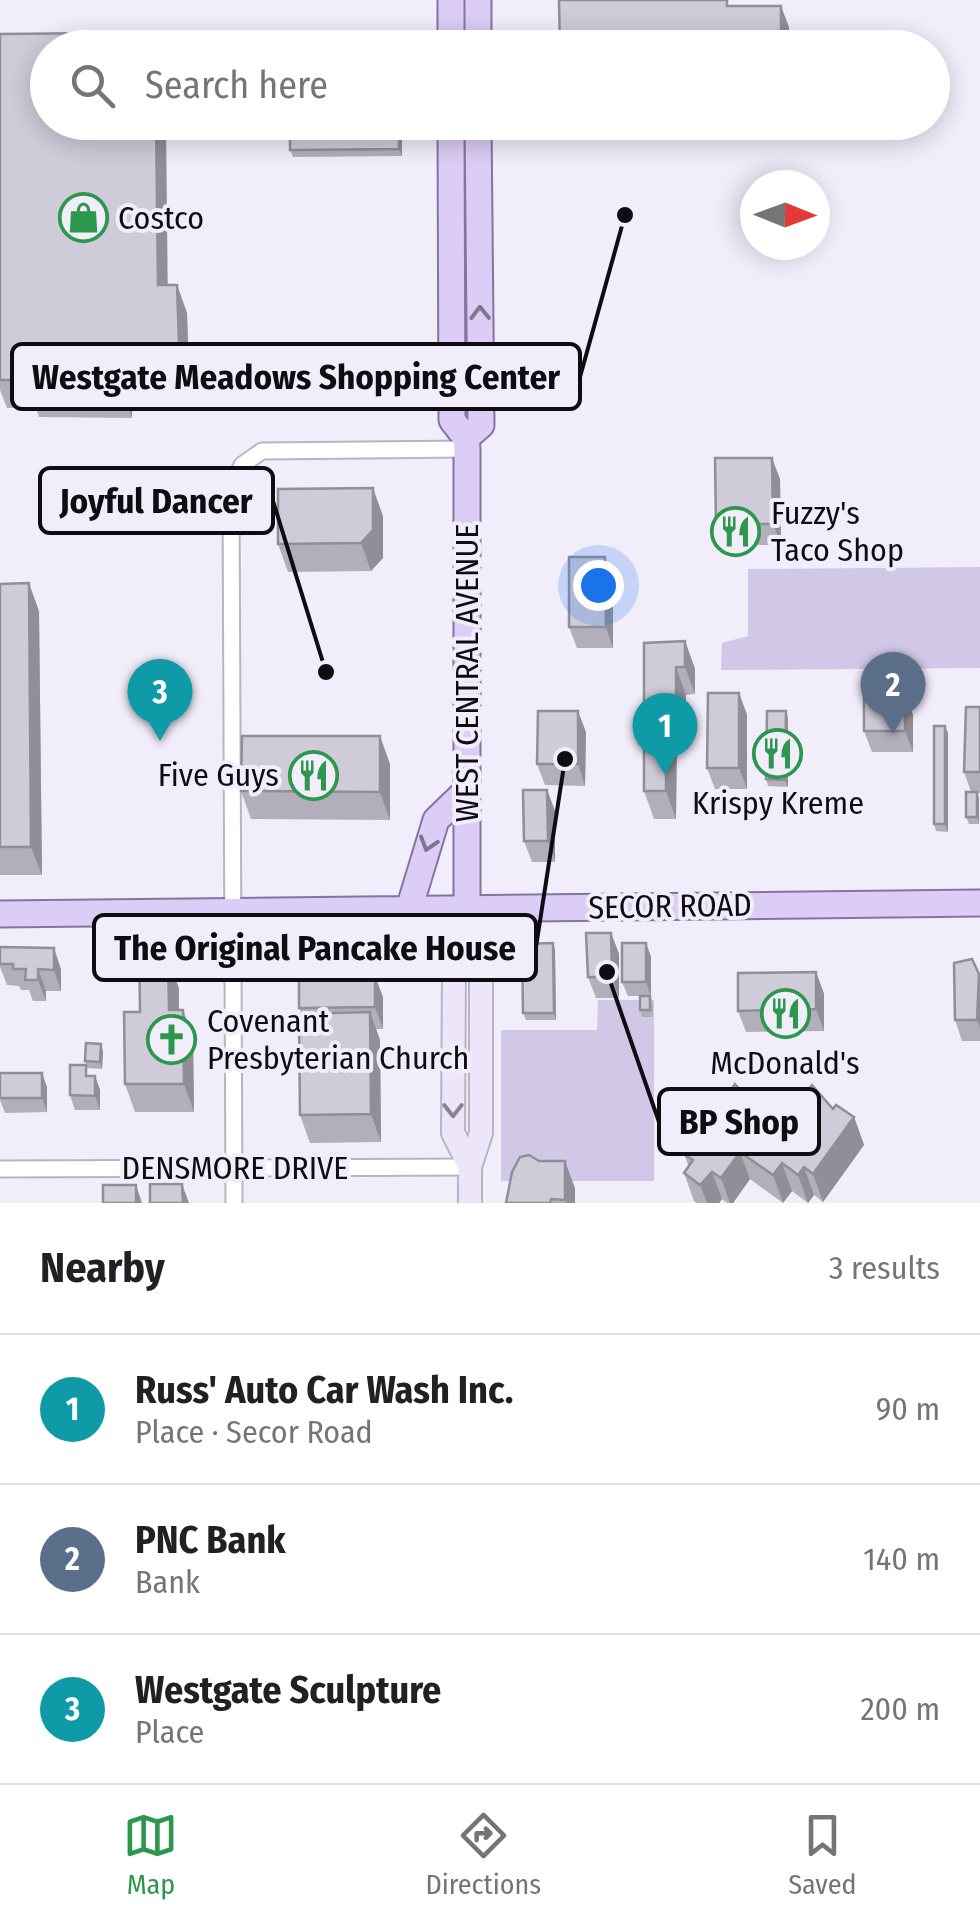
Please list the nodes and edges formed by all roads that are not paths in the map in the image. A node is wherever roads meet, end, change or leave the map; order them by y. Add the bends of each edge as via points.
1 (451, 0) edge
2 (478, 0) edge
3 (455, 30) edge
4 (478, 30) edge
5 (451, 140) edge
6 (466, 140) edge
7 (478, 140) edge
8 (479, 168) junction
9 (466, 443) junction
10 (467, 790) junction
11 (980, 903) edge
12 (409, 909) junction
13 (467, 909) junction
14 (234, 910) junction
15 (0, 914) edge
16 (234, 1167) junction
17 (470, 1168) junction
18 (0, 1170) edge
19 (234, 1203) edge
20 (470, 1203) edge

1 - 3 main road
2 - 4 main road
5 - 9 main road, WEST CENTRAL AVENUE via 452,420
6 - 8 main road via 466,160
7 - 8 main road, WEST CENTRAL AVENUE
9 -> 8 main road, WEST CENTRAL AVENUE via 481,426
9 - 10 main road, WEST CENTRAL AVENUE
9 - 14 street via 280,449 252,456 236,476
10 -> 12 main road via 436,820
10 - 13 main road, WEST CENTRAL AVENUE
11 - 13 main road, SECOR ROAD
12 - 13 main road, SECOR ROAD
12 - 14 main road, SECOR ROAD
13 - 17 main road, WEST CENTRAL AVENUE via 481,966 481,1133
14 - 15 main road, SECOR ROAD
14 - 16 street
16 - 17 street, DENSMORE DRIVE
16 - 18 street, DENSMORE DRIVE
16 - 19 street
17 - 20 main road, WEST CENTRAL AVENUE

